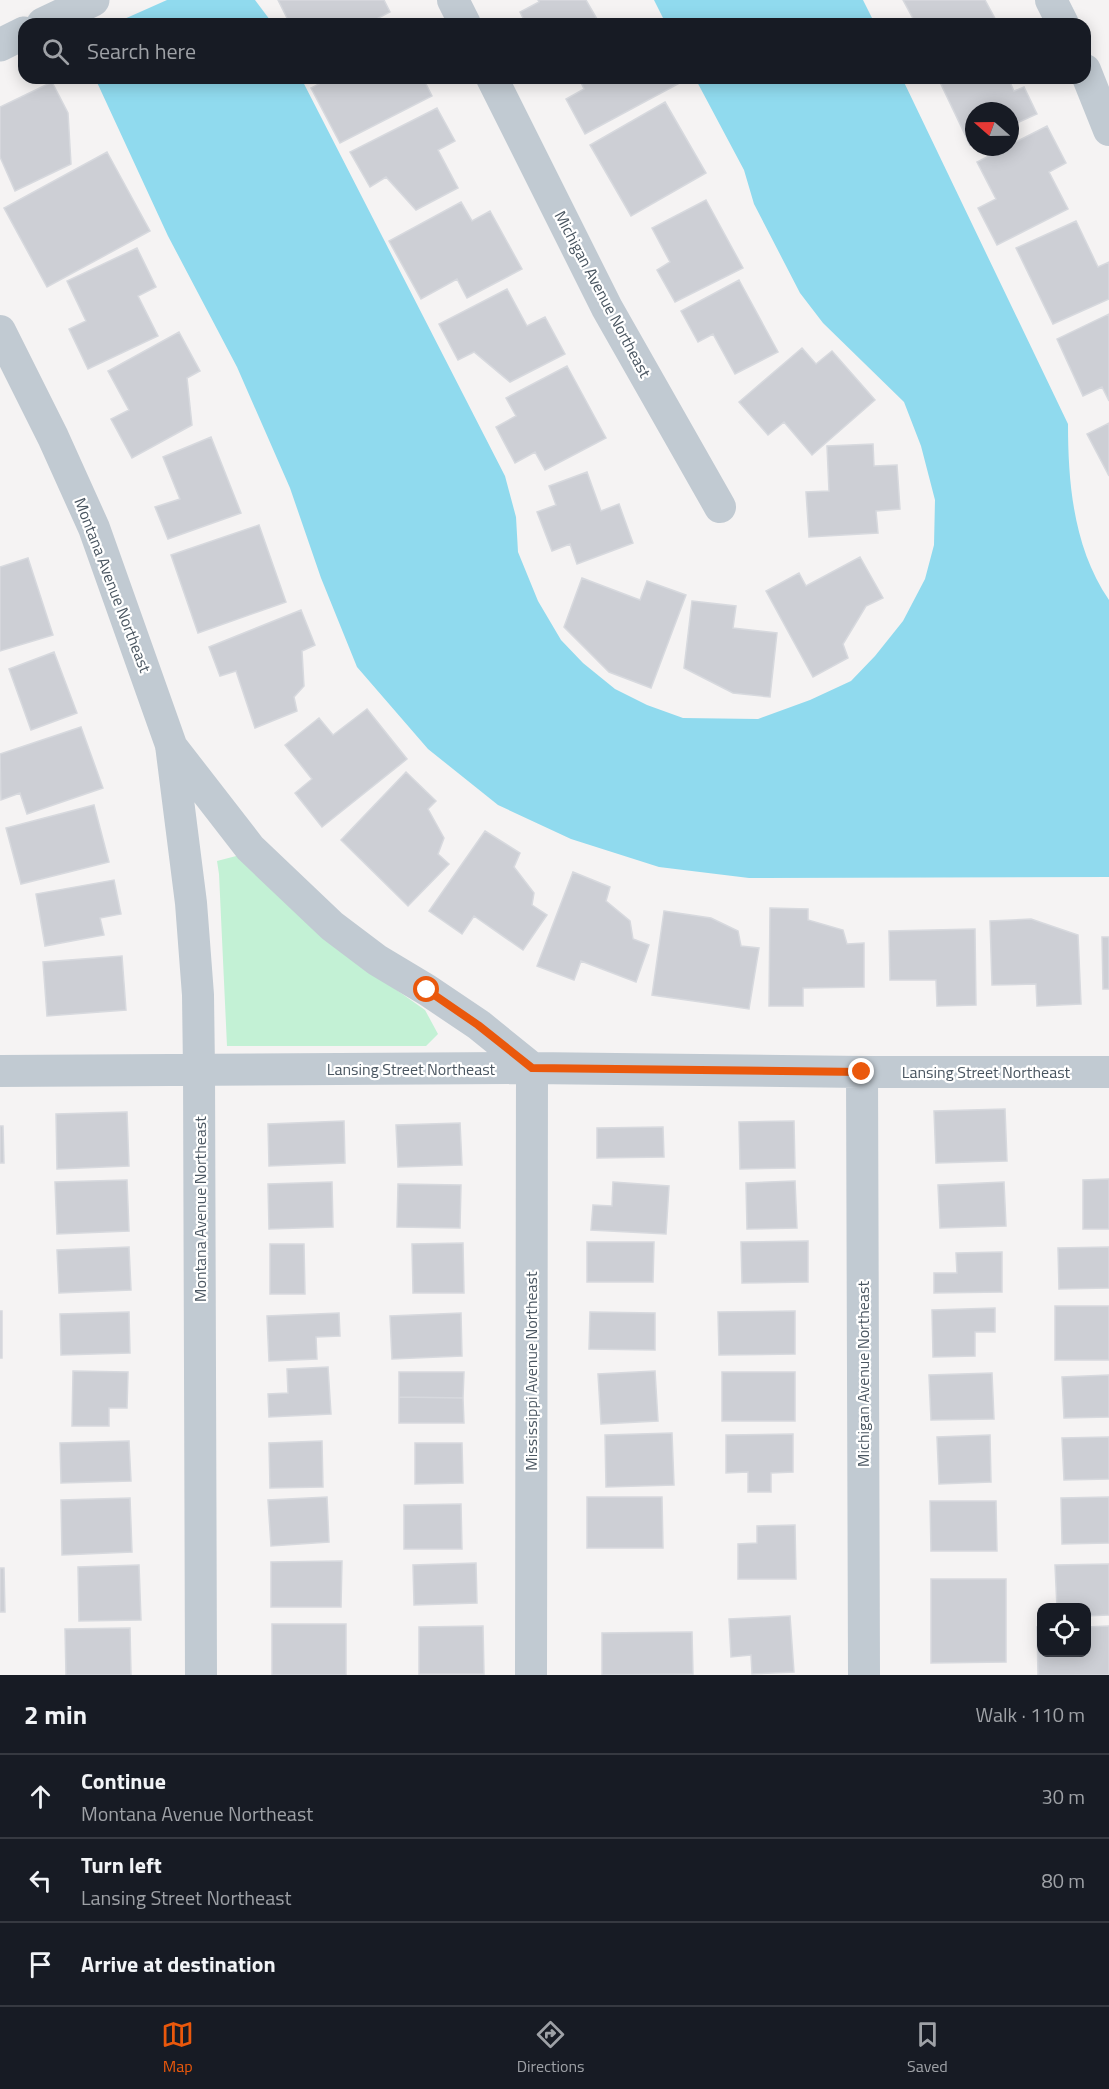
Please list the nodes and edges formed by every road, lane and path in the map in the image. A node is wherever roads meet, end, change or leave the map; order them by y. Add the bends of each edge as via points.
1 (93, 0) edge
2 (453, 0) edge
3 (1051, 0) edge
4 (56, 18) edge
5 (462, 18) edge
6 (1060, 18) edge
7 (18, 36) edge
8 (0, 45) edge
9 (495, 84) edge
10 (1091, 84) edge
11 (1109, 130) edge
12 (0, 332) edge
13 (720, 507) dead end
14 (171, 745) junction
15 (532, 1068) junction
16 (199, 1070) junction
17 (0, 1071) edge
18 (862, 1072) junction
19 (1109, 1072) edge
20 (201, 1675) edge
21 (531, 1675) edge
22 (864, 1675) edge

1 - 4 street
2 - 5 street
3 - 6 street
7 - 8 street
9 - 13 street, Michigan Avenue Northeast via 607,308
10 - 11 street
12 - 14 street, Montana Avenue Northeast via 94,528
14 - 15 street, Montana Avenue Northeast via 250,848 332,926 478,1025
14 - 16 street, Montana Avenue Northeast via 198,995
15 - 16 street, Lansing Street Northeast
15 - 18 street, Lansing Street Northeast
15 - 21 street, Mississippi Avenue Northeast
16 - 17 street, Lansing Street Northeast
16 - 20 street, Montana Avenue Northeast
18 - 19 street, Lansing Street Northeast
18 - 22 street, Michigan Avenue Northeast

